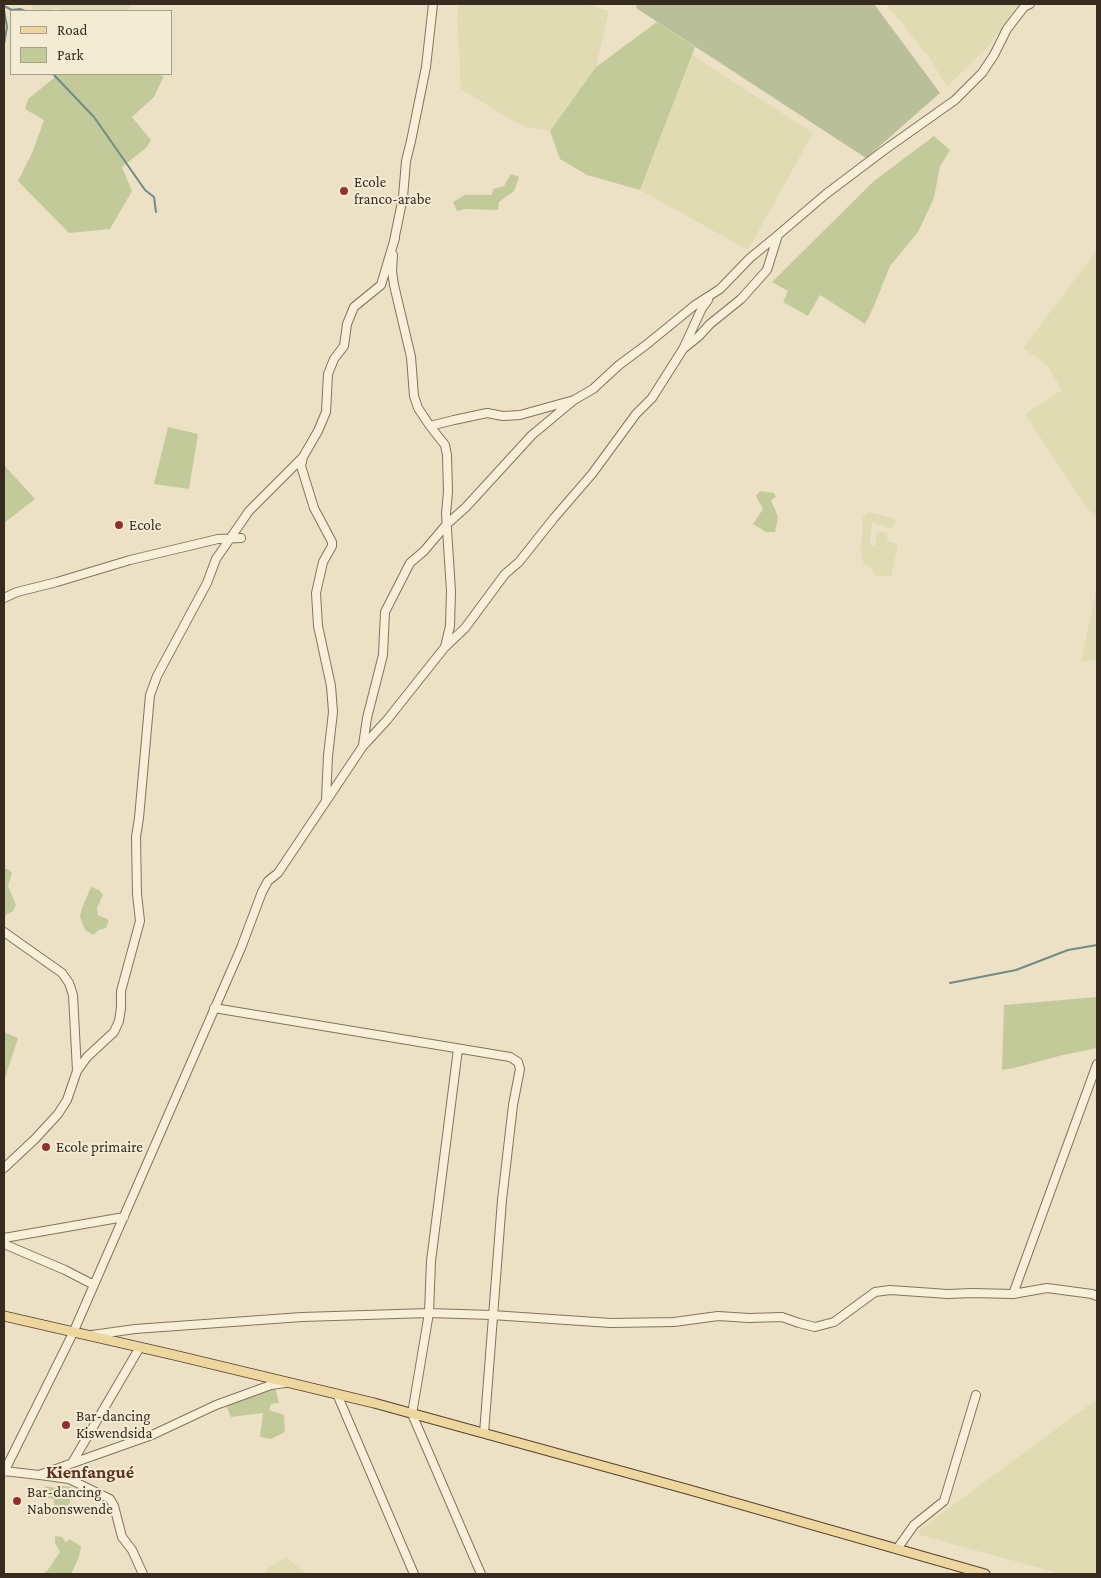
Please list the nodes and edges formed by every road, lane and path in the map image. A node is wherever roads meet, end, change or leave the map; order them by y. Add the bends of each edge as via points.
1 (433, 4) edge
2 (1030, 4) edge
3 (778, 235) junction
4 (395, 238) junction
5 (712, 294) junction
6 (683, 349) junction
7 (574, 400) junction
8 (430, 426) junction
9 (303, 457) junction
10 (446, 525) junction
11 (241, 538) dead end
12 (230, 539) junction
13 (4, 598) edge
14 (446, 647) junction
15 (364, 746) junction
16 (326, 801) junction
17 (4, 932) edge
18 (214, 1008) junction
19 (458, 1049) junction
20 (1097, 1064) edge
21 (77, 1071) junction
22 (4, 1168) edge
23 (124, 1216) junction
24 (4, 1238) edge
25 (4, 1244) edge
26 (94, 1285) junction
27 (1013, 1294) junction
28 (1097, 1296) edge
29 (429, 1314) junction
30 (492, 1315) junction
31 (4, 1316) edge
32 (72, 1333) junction
33 (86, 1336) junction
34 (140, 1347) junction
35 (290, 1382) junction
36 (337, 1394) junction
37 (976, 1395) dead end
38 (412, 1414) junction
39 (484, 1433) junction
40 (72, 1463) junction
41 (4, 1471) edge
42 (39, 1475) junction
43 (897, 1549) junction
44 (143, 1574) edge
45 (414, 1574) edge
46 (481, 1574) edge
47 (985, 1574) edge

1 - 4 street via 426,67 406,160
2 - 3 street via 1007,29 982,73 955,100 883,150
3 - 5 street
3 - 6 street via 767,270 741,299
4 - 8 street via 392,271 411,357 414,396
4 - 9 street via 381,285 354,307 347,324 344,346 328,374 326,412
5 - 6 street
5 - 7 street via 618,365 593,389
6 - 14 street via 652,398 636,414 592,474
7 - 8 street via 520,415 487,414
7 - 10 street via 532,434
8 - 10 street via 445,445 447,455
9 - 12 street via 249,511
9 - 16 street via 301,466 314,508 332,542 323,562 316,593 318,626 333,712
10 - 14 street via 451,591
10 - 15 street via 410,563 384,612 383,655 367,718
11 - 12 street
12 - 13 street via 130,560
12 - 21 street via 216,559 208,583 157,676 150,695 136,837 140,921 121,991 119,1021 114,1032
14 - 15 street
15 - 16 street
16 - 18 street via 262,892
17 - 21 street via 62,974 69,983 74,995
18 - 19 street
18 - 23 street
19 - 29 street via 431,1262
19 - 30 street via 510,1057 518,1062 520,1069 505,1171
20 - 27 street
21 - 22 street via 67,1100 58,1114
23 - 24 street
23 - 26 street
25 - 26 street
26 - 32 street
27 - 28 street via 1047,1288
27 - 30 street via 875,1292 834,1322 815,1327 782,1317 718,1316 674,1322 611,1323
29 - 30 street
29 - 33 street via 302,1317 135,1329
29 - 38 street
30 - 39 street
31 - 32 main road
32 - 33 main road
32 - 41 street
33 - 34 main road
34 - 35 main road
34 - 40 street
35 - 36 main road
35 - 40 street via 271,1385 216,1405 152,1435
36 - 38 main road
36 - 45 street
37 - 43 street via 944,1501 914,1526
38 - 39 main road
38 - 46 street
39 - 43 main road
40 - 42 street
41 - 42 street
42 - 44 street via 69,1478 110,1499 122,1537
43 - 47 main road

